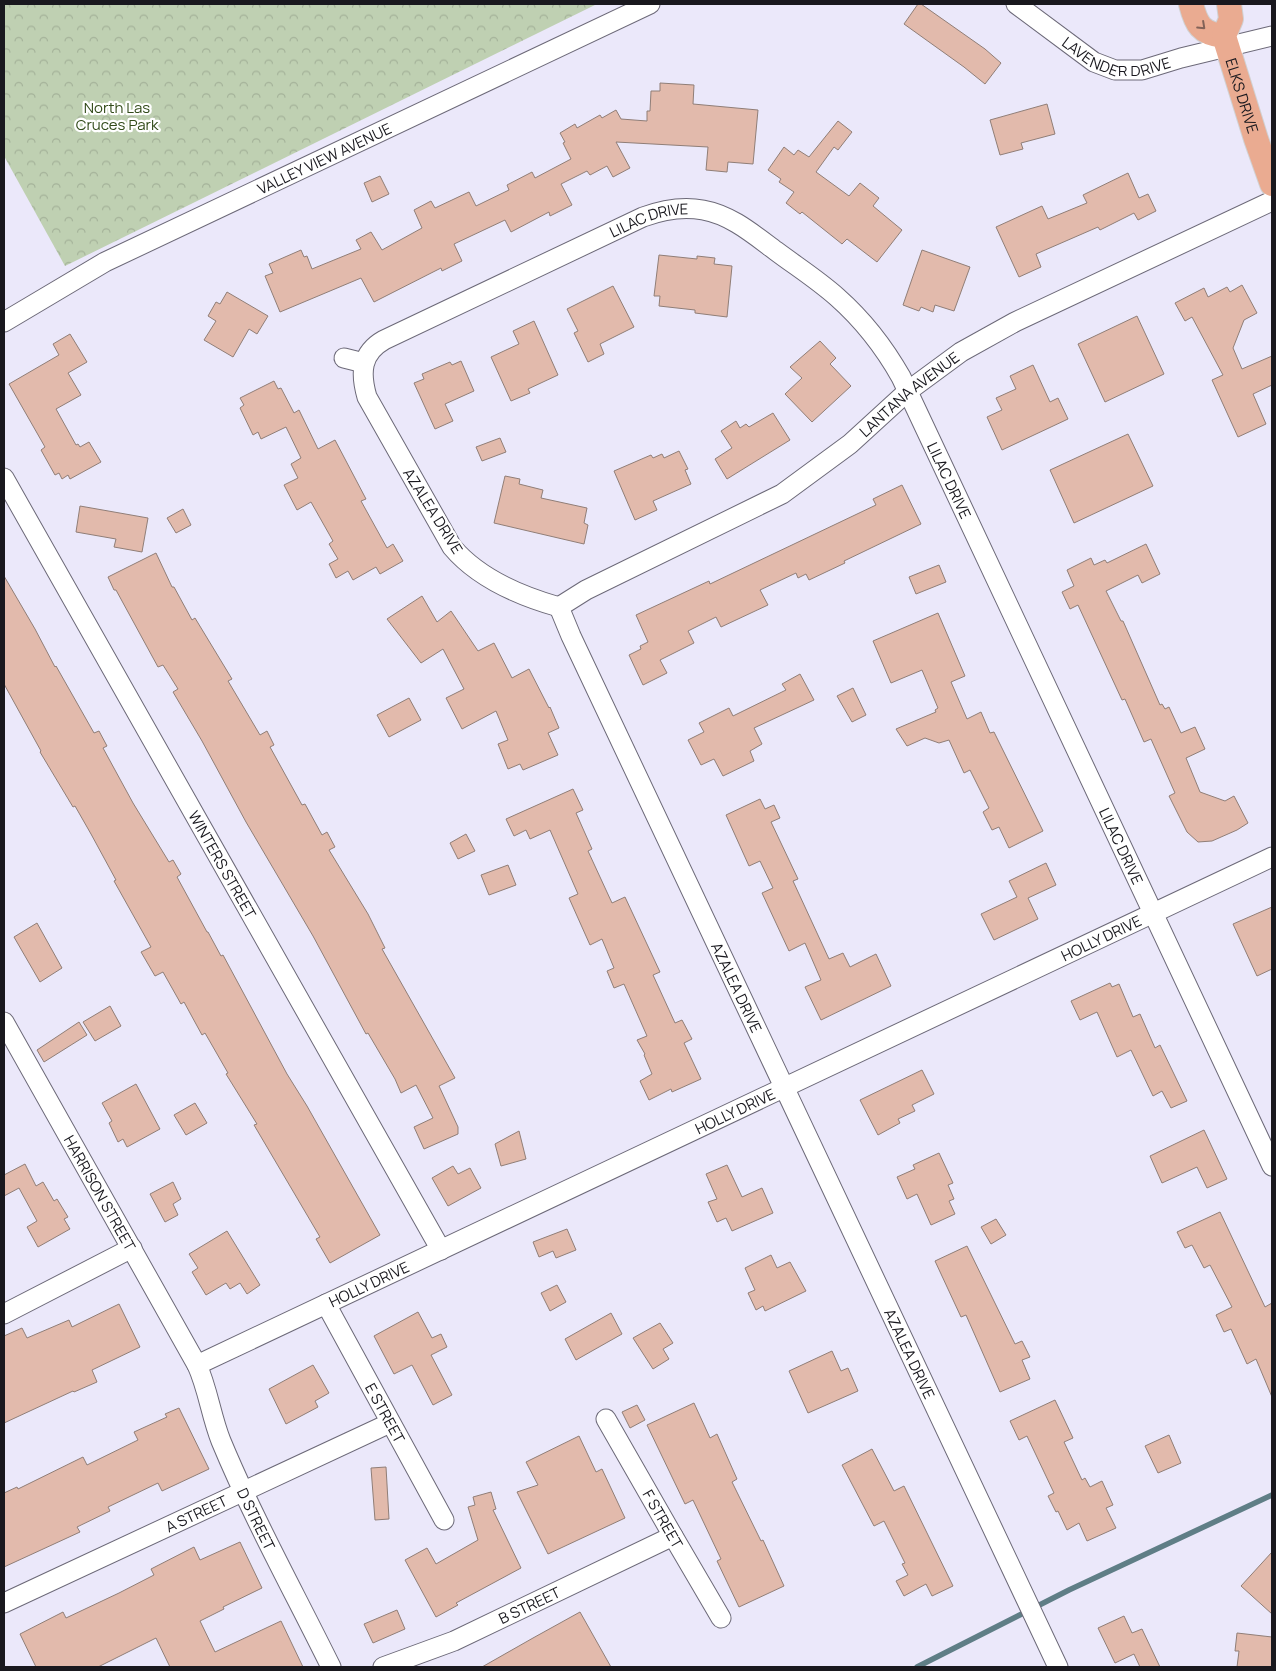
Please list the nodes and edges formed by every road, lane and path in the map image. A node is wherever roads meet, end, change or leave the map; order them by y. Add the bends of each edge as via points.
1 (650, 4) edge
2 (1016, 4) edge
3 (1191, 4) edge
4 (1229, 4) edge
5 (1272, 36) edge
6 (1226, 42) junction
7 (1272, 184) edge
8 (1272, 201) edge
9 (4, 322) edge
10 (344, 358) dead end
11 (364, 363) junction
12 (908, 390) junction
13 (4, 478) edge
14 (560, 607) junction
15 (1272, 857) edge
16 (1153, 913) junction
17 (4, 1022) edge
18 (785, 1087) junction
19 (1272, 1166) edge
20 (132, 1248) junction
21 (441, 1250) junction
22 (326, 1304) junction
23 (4, 1314) edge
24 (197, 1365) junction
25 (606, 1419) dead end
26 (390, 1423) junction
27 (244, 1491) junction
28 (444, 1520) dead end
29 (673, 1536) junction
30 (4, 1604) edge
31 (722, 1618) dead end
32 (332, 1667) edge
33 (383, 1667) edge
34 (1058, 1667) edge

1 - 9 street, VALLEY VIEW AVENUE via 105,262
2 - 6 street, LAVENDER DRIVE via 1094,62 1116,70 1142,70
3 -> 6 main road via 1199,26
4 - 6 main road via 1231,19
5 - 6 street, LAVENDER DRIVE
6 - 7 main road, ELKS DRIVE
8 - 12 street, LANTANA AVENUE via 1015,322 961,352
10 - 11 street
11 - 12 street, LILAC DRIVE via 372,348 384,340 643,217 686,208 734,221 837,296 874,336
11 - 14 street, AZALEA DRIVE via 363,382 367,397 452,547 481,574 533,599
12 - 14 street, LANTANA AVENUE via 850,444 782,494 586,590
12 - 16 street, LILAC DRIVE
13 - 21 street, WINTERS STREET
14 - 18 street, AZALEA DRIVE
15 - 16 street, HOLLY DRIVE
16 - 18 street, HOLLY DRIVE
16 - 19 street, LILAC DRIVE
17 - 20 street, HARRISON STREET
18 - 21 street, HOLLY DRIVE
18 - 34 street, AZALEA DRIVE
20 - 23 street
20 - 24 street, HARRISON STREET
21 - 22 street, HOLLY DRIVE
22 - 24 street, HOLLY DRIVE
22 - 26 street, E STREET
24 - 27 street, D STREET via 221,1441
25 - 29 street, F STREET
26 - 27 street, A STREET
26 - 28 street, E STREET
27 - 30 street, A STREET
27 - 32 street, D STREET
29 - 31 street, F STREET
29 - 33 street, B STREET via 454,1641

